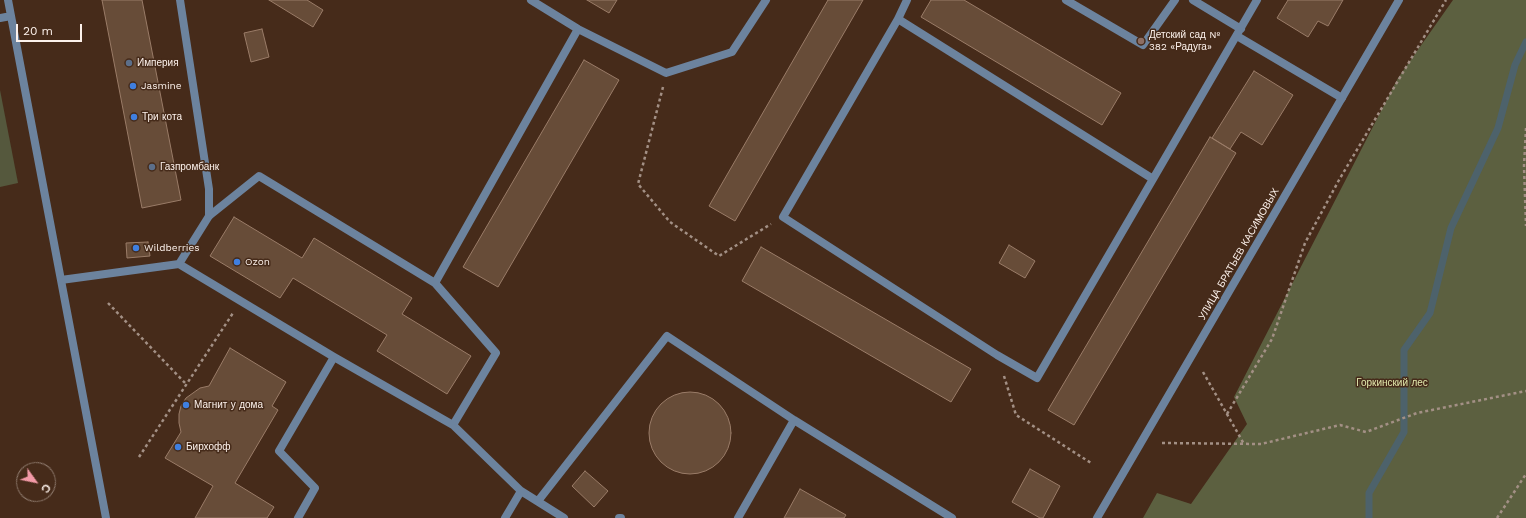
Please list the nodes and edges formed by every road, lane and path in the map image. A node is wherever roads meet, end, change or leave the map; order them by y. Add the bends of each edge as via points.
1 (8, 0) edge
2 (180, 0) edge
3 (531, 0) edge
4 (766, 0) edge
5 (907, 0) edge
6 (1066, 0) edge
7 (1175, 0) edge
8 (1193, 0) edge
9 (1257, 0) edge
10 (1399, 0) edge
11 (1446, 0) edge
12 (11, 16) junction
13 (0, 18) edge
14 (898, 19) junction
15 (578, 29) junction
16 (1239, 32) junction
17 (666, 73) junction
18 (1342, 98) junction
19 (1526, 128) edge
20 (1153, 179) junction
21 (208, 216) junction
22 (783, 217) junction
23 (1526, 226) edge
24 (179, 264) junction
25 (61, 280) junction
26 (435, 283) junction
27 (240, 301) junction
28 (108, 303) dead end
29 (997, 355) junction
30 (334, 357) junction
31 (1203, 372) dead end
32 (186, 384) junction
33 (1526, 391) edge
34 (1227, 414) junction
35 (794, 420) junction
36 (453, 424) junction
37 (1162, 443) dead end
38 (1244, 444) junction
39 (139, 457) dead end
40 (1091, 463) dead end
41 (1526, 474) edge
42 (521, 491) junction
43 (538, 501) junction
44 (106, 518) edge
45 (298, 518) edge
46 (505, 518) edge
47 (564, 518) edge
48 (738, 518) edge
49 (952, 518) edge
50 (1097, 518) edge
51 (1497, 518) edge

1 - 12 street
2 - 21 street via 209,189
3 - 15 street
4 - 17 street via 732,52
5 - 14 street
6 - 7 street via 1143,45
8 - 16 street
9 - 16 street
10 - 18 street, УЛИЦА БРАТЬЕВ КАСИМОВЫХ
11 - 34 path via 1339,180 1306,243 1272,340
12 - 13 street
12 - 25 street
14 - 20 street
14 - 22 street
15 - 17 street
15 - 26 street
16 - 18 street
16 - 20 street
17 - 22 path via 638,184 670,222 719,256
18 - 50 street, УЛИЦА БРАТЬЕВ КАСИМОВЫХ
19 - 23 path
20 - 29 street via 1037,378
21 - 24 street
21 - 26 street via 259,176
22 - 29 street
24 - 25 street
24 - 27 street
25 - 44 street
26 - 36 street via 496,353
27 - 30 street
27 - 32 path
28 - 32 path
29 - 40 path via 1016,415
30 - 36 street
30 - 45 street via 279,451 315,488
31 - 34 path
32 - 39 path
33 - 38 path via 1417,413 1366,432 1340,425 1261,444
34 - 38 path
35 - 43 street via 667,336
35 - 48 street
35 - 49 street
36 - 42 street
37 - 38 path
41 - 51 path
42 - 43 street
42 - 46 street
43 - 47 street

